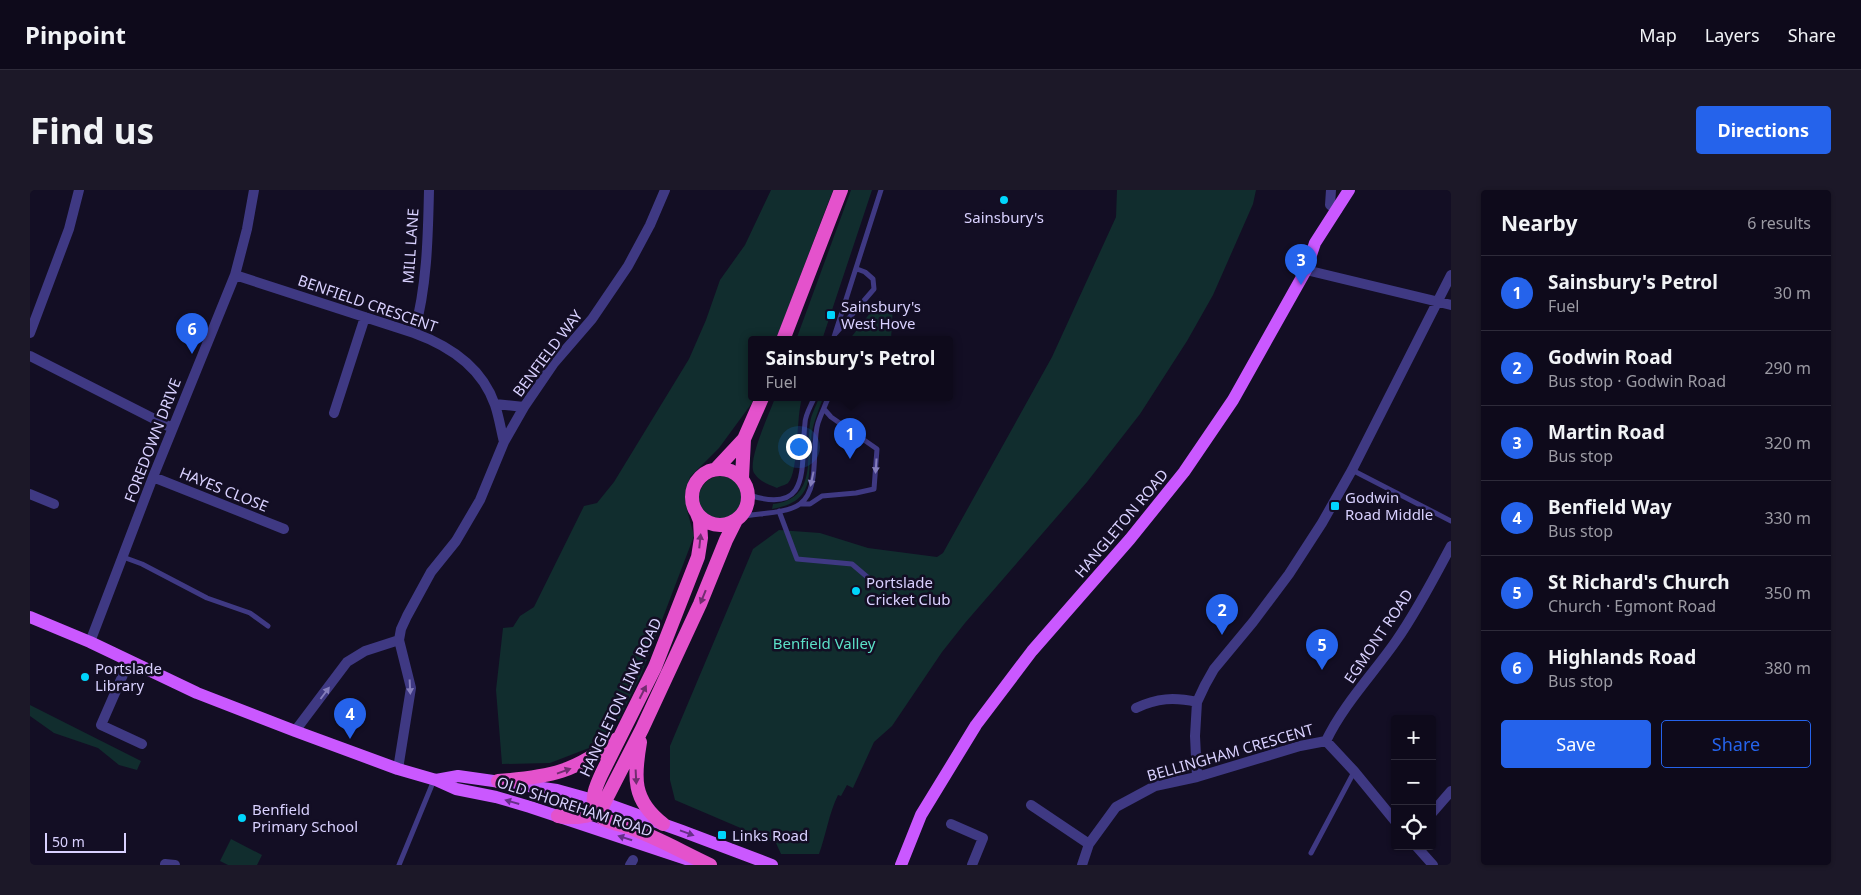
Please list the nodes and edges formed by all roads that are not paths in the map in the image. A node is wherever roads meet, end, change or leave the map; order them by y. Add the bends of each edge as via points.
1 (78, 190) edge
2 (254, 190) edge
3 (429, 190) edge
4 (665, 190) edge
5 (840, 190) edge
6 (881, 190) edge
7 (1331, 190) edge
8 (1349, 190) edge
9 (1337, 210) junction
10 (857, 269) junction
11 (1306, 270) junction
12 (234, 275) junction
13 (1451, 275) edge
14 (1438, 302) junction
15 (1451, 305) edge
16 (365, 317) junction
17 (30, 333) edge
18 (414, 333) junction
19 (785, 336) edge
20 (835, 336) edge
21 (836, 336) edge
22 (30, 356) edge
23 (761, 401) edge
24 (813, 401) edge
25 (827, 401) edge
26 (495, 404) junction
27 (524, 407) junction
28 (824, 409) junction
29 (334, 413) dead end
30 (172, 428) junction
31 (744, 439) junction
32 (504, 442) junction
33 (716, 469) junction
34 (1352, 470) junction
35 (153, 476) junction
36 (742, 478) junction
37 (30, 494) edge
38 (749, 495) junction
39 (54, 504) dead end
40 (801, 504) junction
41 (696, 511) junction
42 (779, 511) junction
43 (738, 519) junction
44 (1451, 521) edge
45 (284, 529) dead end
46 (1451, 546) edge
47 (124, 557) junction
48 (879, 587) dead end
49 (30, 617) edge
50 (268, 626) dead end
51 (399, 640) junction
52 (90, 642) junction
53 (129, 661) junction
54 (1197, 702) junction
55 (1136, 708) dead end
56 (642, 729) junction
57 (295, 731) junction
58 (621, 736) junction
59 (1326, 741) junction
60 (142, 744) dead end
61 (398, 769) junction
62 (1354, 771) junction
63 (1196, 777) junction
64 (435, 780) junction
65 (498, 781) junction
66 (1451, 791) edge
67 (598, 805) junction
68 (1031, 805) dead end
69 (1436, 808) edge
70 (558, 816) junction
71 (1391, 816) edge
72 (662, 824) junction
73 (951, 824) dead end
74 (910, 843) junction
75 (1089, 844) junction
76 (1420, 850) edge
77 (1311, 853) dead end
78 (399, 865) edge
79 (704, 865) edge
80 (710, 865) edge
81 (772, 865) edge
82 (890, 865) edge
83 (901, 865) edge
84 (972, 865) edge
85 (1082, 865) edge
86 (1433, 865) edge

1 - 17 street via 69,230
2 - 12 street, FOREDOWN DRIVE
3 - 18 street, MILL LANE via 426,256
4 - 27 street, BENFIELD WAY via 628,266
5 - 19 highway
6 - 10 lane
7 - 9 street via 1330,205
8 - 9 main road, HANGLETON ROAD
9 - 11 main road, HANGLETON ROAD via 1315,243
10 - 20 lane
10 - 21 lane via 873,279 874,289
11 - 14 street
11 - 74 main road, HANGLETON ROAD via 1233,400 1184,472 1130,540 1032,651 976,725 921,815
12 - 16 street, BENFIELD CRESCENT
12 - 30 street, FOREDOWN DRIVE
13 - 14 street
14 - 15 street
14 - 34 street
16 - 18 street, BENFIELD CRESCENT
16 - 29 street
18 - 26 street, BENFIELD CRESCENT via 459,356 476,371
22 - 30 street
23 - 31 highway
24 - 38 lane via 805,421 804,452 796,490 777,500
25 - 28 lane
26 - 27 street
26 - 32 street, BENFIELD CRESCENT
27 - 32 street, BENFIELD WAY
28 -> 40 lane via 818,424 813,477
28 -> 40 lane via 877,449 874,489 822,496 810,504
30 - 35 street, FOREDOWN DRIVE
31 - 33 highway
31 - 36 highway
32 - 51 street, BENFIELD WAY via 480,500 456,540 431,572 407,616
33 - 36 highway via 734,471
33 - 41 highway via 706,472 694,486 692,495
34 - 44 lane
34 - 54 street via 1289,574 1214,669
35 - 45 street, HAYES CLOSE
35 - 47 street, FOREDOWN DRIVE
36 - 38 highway
37 - 39 street
38 - 43 highway via 748,504
40 - 42 lane
41 - 43 highway via 717,525
58 -> 41 highway, HANGLETON LINK ROAD via 656,668 698,557 701,538
42 - 43 lane via 755,513
42 - 48 lane via 797,559 852,564
43 -> 56 highway, HANGLETON LINK ROAD
46 - 59 street, EGMONT ROAD via 1396,640 1340,716
47 - 50 lane via 207,598 250,613
47 - 52 street, FOREDOWN DRIVE
49 - 52 main road, OLD SHOREHAM ROAD
57 -> 51 street via 347,662 365,651
51 -> 61 street via 411,688
52 - 53 main road, OLD SHOREHAM ROAD
53 - 57 main road, OLD SHOREHAM ROAD via 197,693
53 - 60 street via 101,725
54 - 55 street via 1163,698
54 - 63 street
56 - 67 highway, HANGLETON LINK ROAD
56 -> 72 highway via 636,782 642,801
57 - 61 main road, OLD SHOREHAM ROAD
65 -> 58 highway via 539,778 568,770
58 - 67 highway, HANGLETON LINK ROAD via 599,780
59 - 62 street, BELLINGHAM CRESCENT
59 - 63 street, BELLINGHAM CRESCENT
61 - 64 main road, OLD SHOREHAM ROAD
62 - 71 street, BELLINGHAM CRESCENT
62 - 77 lane
63 - 75 street, BELLINGHAM CRESCENT via 1155,786 1116,807
64 - 65 main road, OLD SHOREHAM ROAD via 458,776
70 -> 64 main road, OLD SHOREHAM ROAD via 496,797 456,789
64 - 78 lane
65 - 67 main road, OLD SHOREHAM ROAD via 545,787
66 - 69 street
67 - 70 highway via 576,818
67 - 72 main road, OLD SHOREHAM ROAD
67 - 80 highway via 606,820 640,831
68 - 75 street
79 -> 70 main road, OLD SHOREHAM ROAD
72 -> 81 main road, OLD SHOREHAM ROAD
73 - 84 street via 983,838
74 - 82 main road
74 - 83 main road, HANGLETON ROAD
75 - 85 street, BELLINGHAM CRESCENT
76 - 86 street

